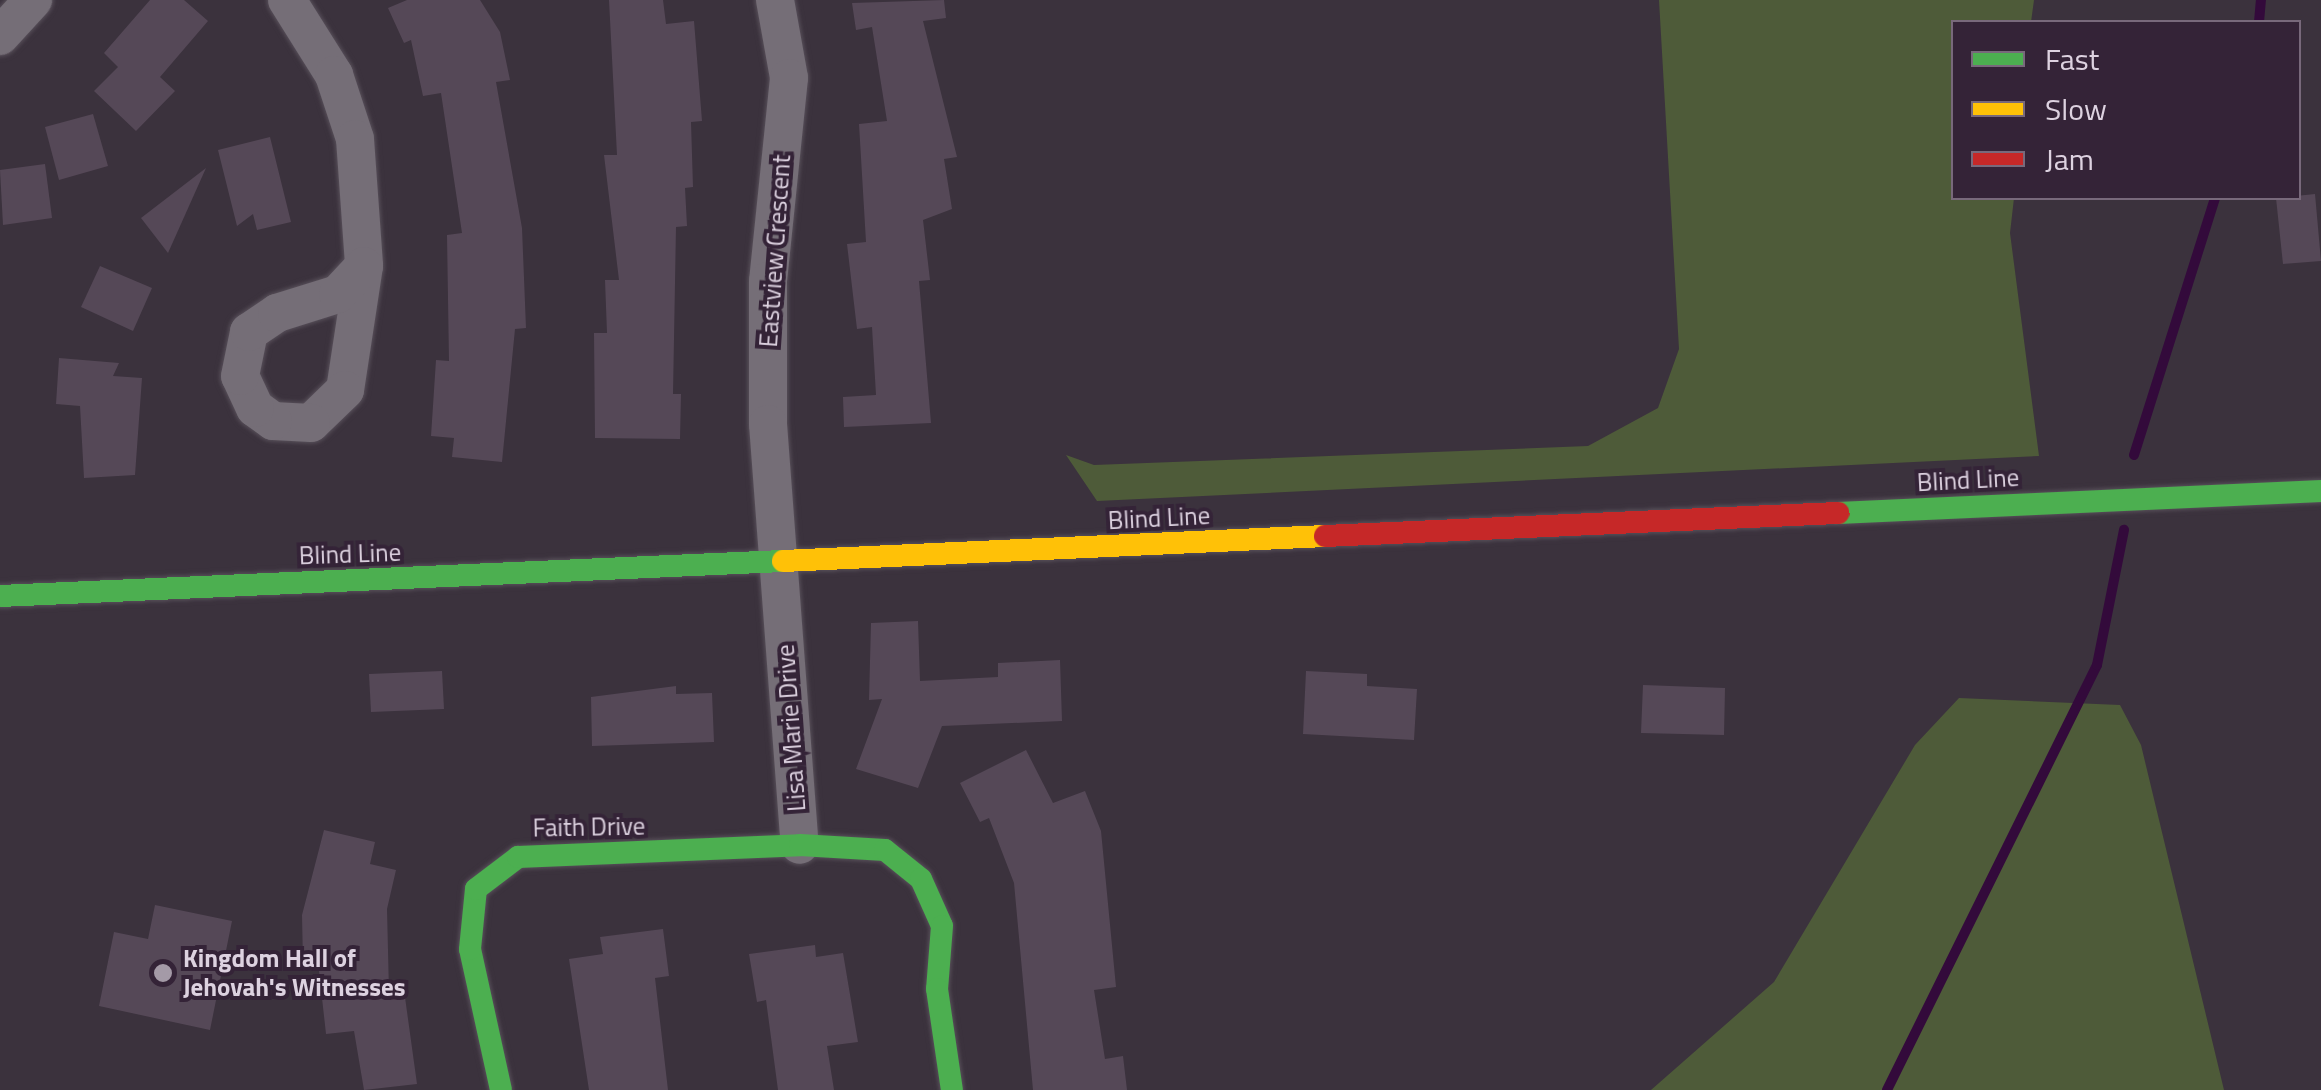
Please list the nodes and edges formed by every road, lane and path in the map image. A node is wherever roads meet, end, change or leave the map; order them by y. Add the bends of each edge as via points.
1 (32, 0) edge
2 (287, 0) edge
3 (775, 0) edge
4 (0, 36) edge
5 (364, 266) dead end
6 (2321, 491) edge
7 (779, 563) junction
8 (0, 596) edge
9 (800, 844) junction
10 (501, 1090) edge
11 (952, 1090) edge

1 - 4 street
2 - 5 street via 334,74 355,139
3 - 7 street, Eastview Crescent via 788,78 768,282
6 - 7 street, Blind Line
7 - 8 street, Blind Line
7 - 9 street, Lisa Marie Drive
9 - 10 street, Faith Drive via 518,856 476,890 470,949
9 - 11 street, Lisa Marie Drive via 885,850 921,879 942,926 937,989

